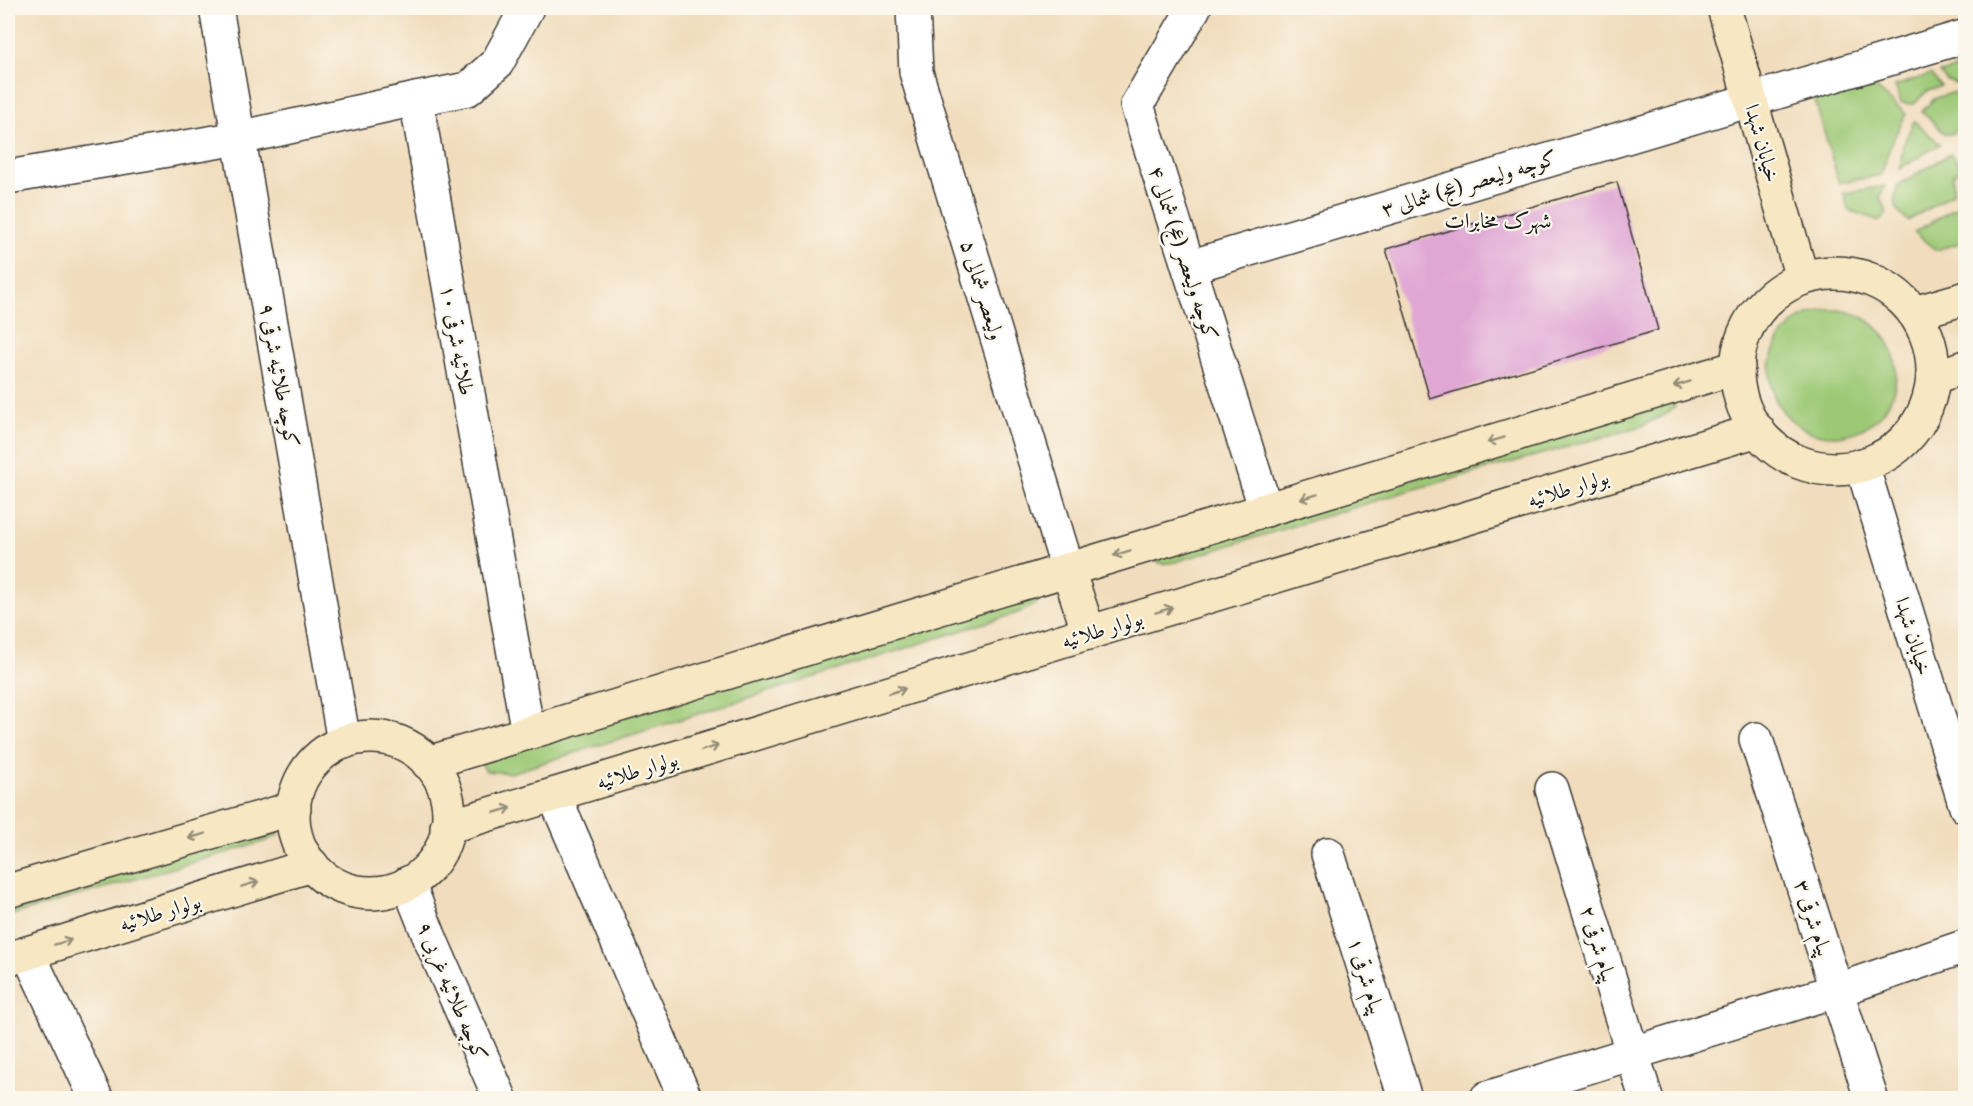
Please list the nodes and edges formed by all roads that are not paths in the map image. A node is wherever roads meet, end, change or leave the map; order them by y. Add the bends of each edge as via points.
1 (216, 8) edge
2 (527, 8) edge
3 (913, 8) edge
4 (1194, 8) edge
5 (1724, 8) edge
6 (1965, 36) edge
7 (416, 99) junction
8 (1750, 99) junction
9 (239, 138) junction
10 (8, 177) edge
11 (1188, 267) junction
12 (1802, 278) junction
13 (1965, 298) edge
14 (1914, 314) junction
15 (1738, 367) junction
16 (1965, 367) edge
17 (1933, 377) junction
18 (1758, 430) junction
19 (1862, 465) junction
20 (1266, 510) junction
21 (1068, 570) junction
22 (1089, 633) junction
23 (528, 733) junction
24 (1756, 739) dead end
25 (344, 742) junction
26 (428, 763) junction
27 (1552, 789) dead end
28 (554, 795) junction
29 (1965, 807) edge
30 (294, 808) junction
31 (447, 827) junction
32 (1328, 854) dead end
33 (312, 865) junction
34 (408, 883) junction
35 (8, 887) edge
36 (1965, 946) edge
37 (18, 956) edge
38 (1838, 990) junction
39 (1632, 1053) junction
40 (96, 1098) edge
41 (500, 1098) edge
42 (685, 1098) edge
43 (1406, 1098) edge
44 (1486, 1098) edge
45 (1646, 1098) edge
46 (1871, 1098) edge

1 - 9 street, کوچه طلائیه شرقی ۹
2 - 7 street via 497,63 468,89
3 - 21 street, ولیعصر شمالی ۵ via 916,72
4 - 11 street, کوچه ولیعصر (عج) شمالی ۴ via 1137,105
5 - 8 main road, خیابان شهدا
6 - 8 street, کوچه ولیعصر (عج) شمالی ۳
7 - 9 street
7 - 23 street, طلائیه شرقی ۱۰
8 - 11 street, کوچه ولیعصر (عج) شمالی ۳
8 - 12 main road, خیابان شهدا
9 - 10 street
9 - 25 street, کوچه طلائیه شرقی ۹
11 - 20 street, کوچه ولیعصر (عج) شمالی ۴
12 - 14 main road via 1828,272 1855,274 1881,283 1903,299
12 - 15 main road via 1759,309 1746,331
13 - 14 main road
14 - 17 main road via 1930,345
15 - 18 main road via 1745,409
15 -> 20 main road
16 - 17 main road
17 - 19 main road via 1919,423 1901,444
18 - 19 main road via 1778,450 1801,463 1827,469
22 -> 18 main road, بولوار طلائیه
19 - 29 street, خیابان شهدا
20 -> 21 main road
21 - 22 main road
21 - 23 main road
28 -> 22 main road, بولوار طلائیه
23 - 26 main road
24 - 38 street, پیام شرقی ۳
25 - 26 main road via 370,737 396,741
25 - 30 main road via 312,764 301,781
26 - 31 main road via 446,793
27 - 39 street, پیام شرقی ۲
31 -> 28 main road, بولوار طلائیه
28 - 42 street
30 - 33 main road via 296,836
30 -> 35 main road
31 - 34 main road via 437,857
32 - 43 street, پیام شرقی ۱
33 - 34 main road via 340,887 360,892 382,893
37 -> 33 main road, بولوار طلائیه
34 - 41 street, کوچه طلائیه غربی ۹
36 - 38 street
37 - 40 street via 44,987
38 - 39 street
38 - 46 street, پیام شرقی ۳
39 - 44 street
39 - 45 street, پیام شرقی ۲

